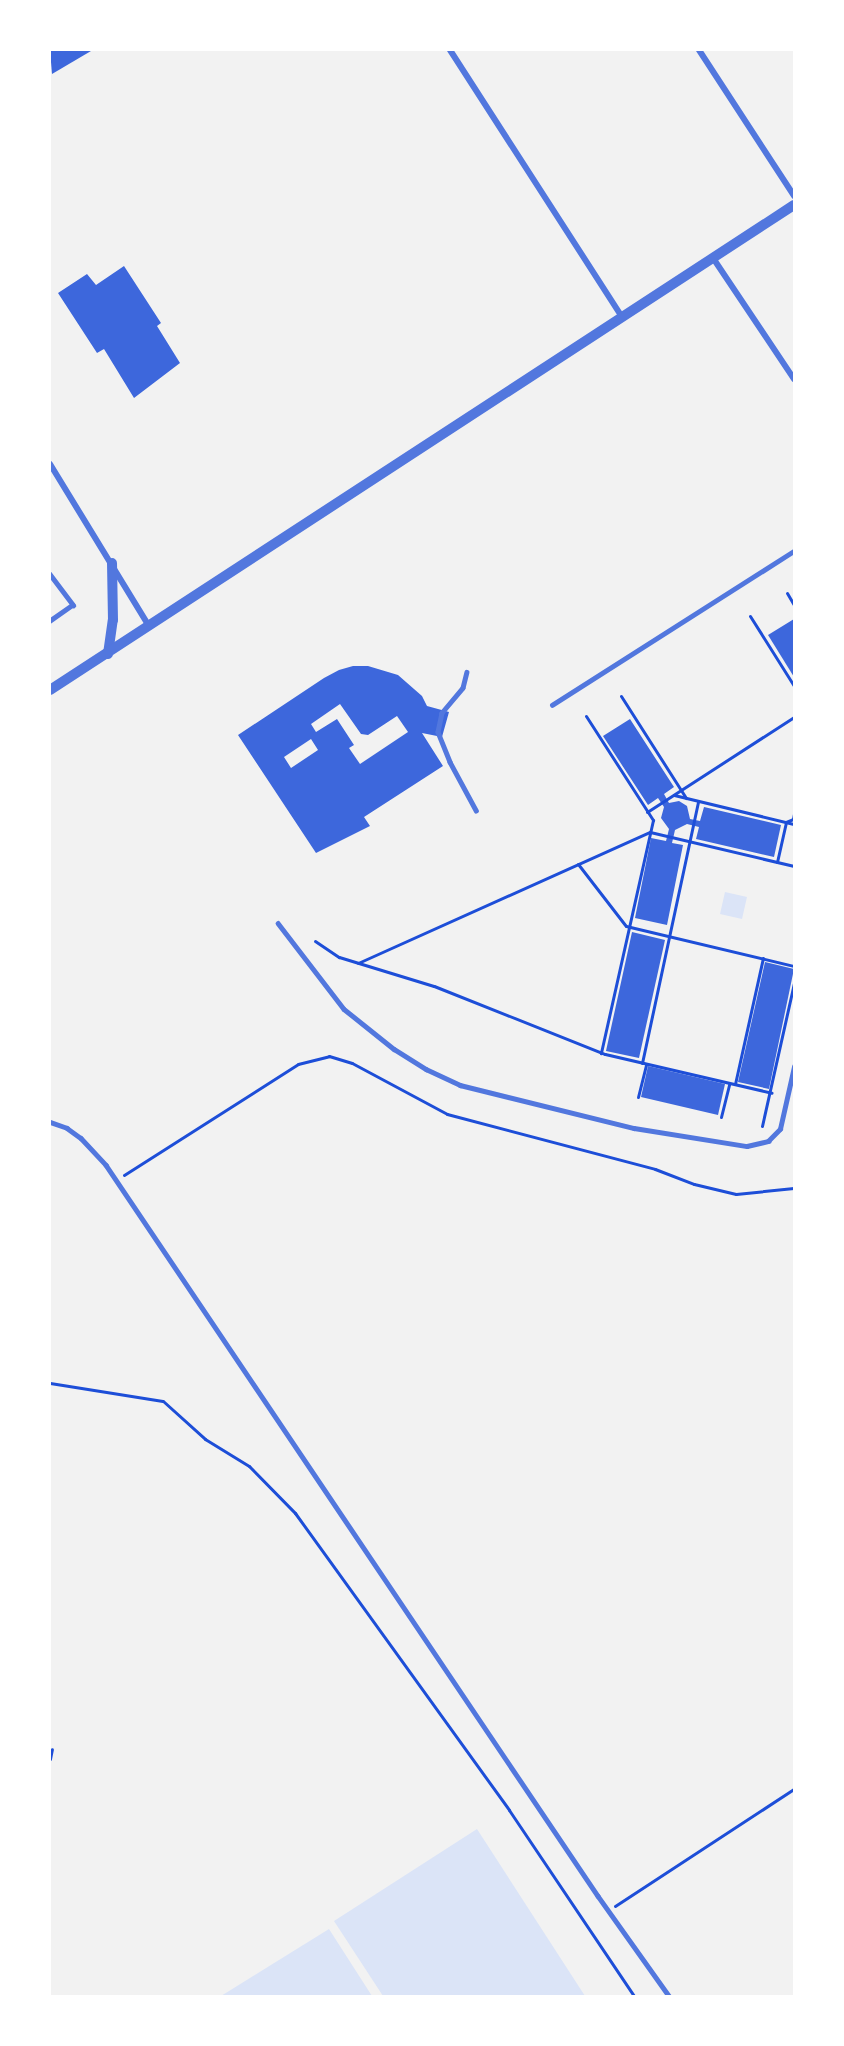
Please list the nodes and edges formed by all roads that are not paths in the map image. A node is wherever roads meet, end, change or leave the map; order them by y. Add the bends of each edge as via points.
1 (450, 50) edge
2 (699, 50) edge
3 (795, 196) edge
4 (795, 205) edge
5 (713, 258) junction
6 (622, 317) junction
7 (795, 379) edge
8 (50, 464) edge
9 (795, 551) edge
10 (112, 563) junction
11 (50, 574) edge
12 (50, 621) edge
13 (149, 627) junction
14 (108, 654) junction
15 (467, 672) dead end
16 (50, 690) edge
17 (552, 705) dead end
18 (476, 810) dead end
19 (278, 923) dead end
20 (795, 1067) edge
21 (50, 1122) edge
22 (669, 1996) edge

1 - 6 street
2 - 3 street
4 - 5 street
5 - 6 street
5 - 7 street
6 - 13 street
8 - 10 street
9 - 17 lane
10 - 13 street
10 - 14 street via 114,605
11 - 12 lane via 73,605
13 - 14 street
14 - 16 street
15 - 18 lane via 463,688 442,713 438,732
19 - 20 lane via 352,1017 426,1070 460,1085 634,1128 747,1146 768,1141 780,1129
21 - 22 lane via 81,1138 116,1180

